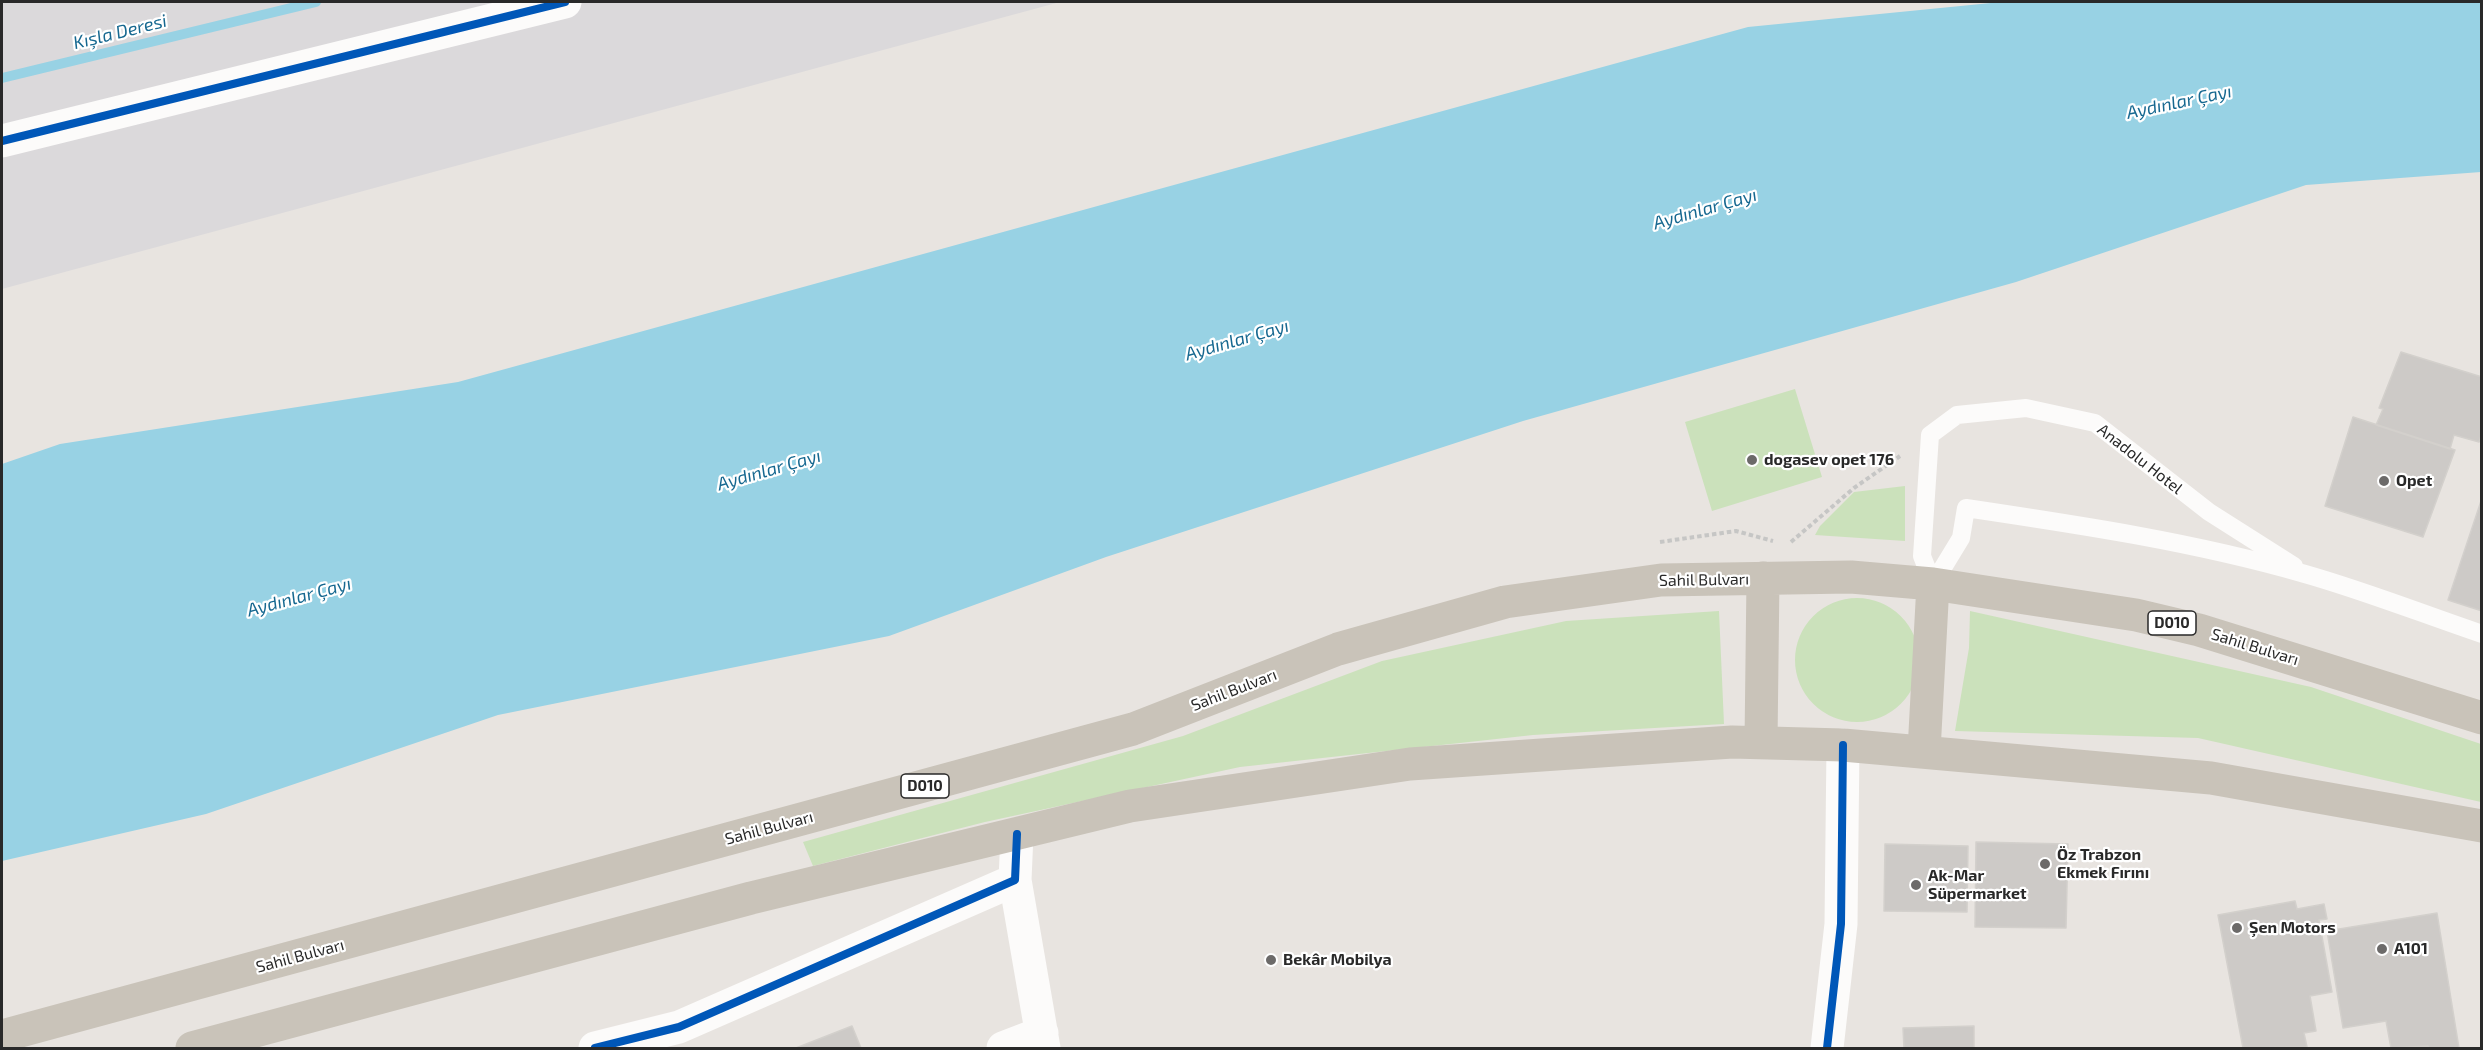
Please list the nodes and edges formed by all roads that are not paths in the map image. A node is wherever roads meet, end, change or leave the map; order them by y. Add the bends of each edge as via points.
1 (565, 2) edge
2 (2, 141) edge
3 (2306, 574) junction
4 (1763, 579) junction
5 (1933, 584) junction
6 (2481, 634) edge
7 (2481, 718) edge
8 (1761, 742) junction
9 (1843, 745) junction
10 (1924, 751) junction
11 (2481, 826) edge
12 (1017, 834) junction
13 (1015, 880) junction
14 (2, 1036) edge
15 (1043, 1041) edge
16 (192, 1048) edge
17 (595, 1048) edge
18 (1004, 1048) edge
19 (1827, 1048) edge

1 - 2 street
3 - 5 lane via 2141,535 1966,508 1961,538
3 - 5 lane, Anadolu Hotel via 2209,512 2095,423 2026,408 1957,415 1930,435 1922,556
3 - 6 lane
4 - 5 highway, Sahil Bulvarı / D010 via 1851,577
4 - 8 highway
4 - 14 highway, Sahil Bulvarı / D010 via 1661,580 1505,602 1338,649 1133,729
5 - 7 highway, Sahil Bulvarı / D010 via 2136,615 2199,630
5 - 10 highway
8 - 9 highway
8 - 12 highway via 1410,764 1130,806
9 - 10 highway
9 - 19 street via 1841,924
10 - 11 highway via 2211,778
12 - 13 street
12 - 16 highway via 751,898
13 - 15 street
13 - 17 street via 679,1027
15 - 18 street

